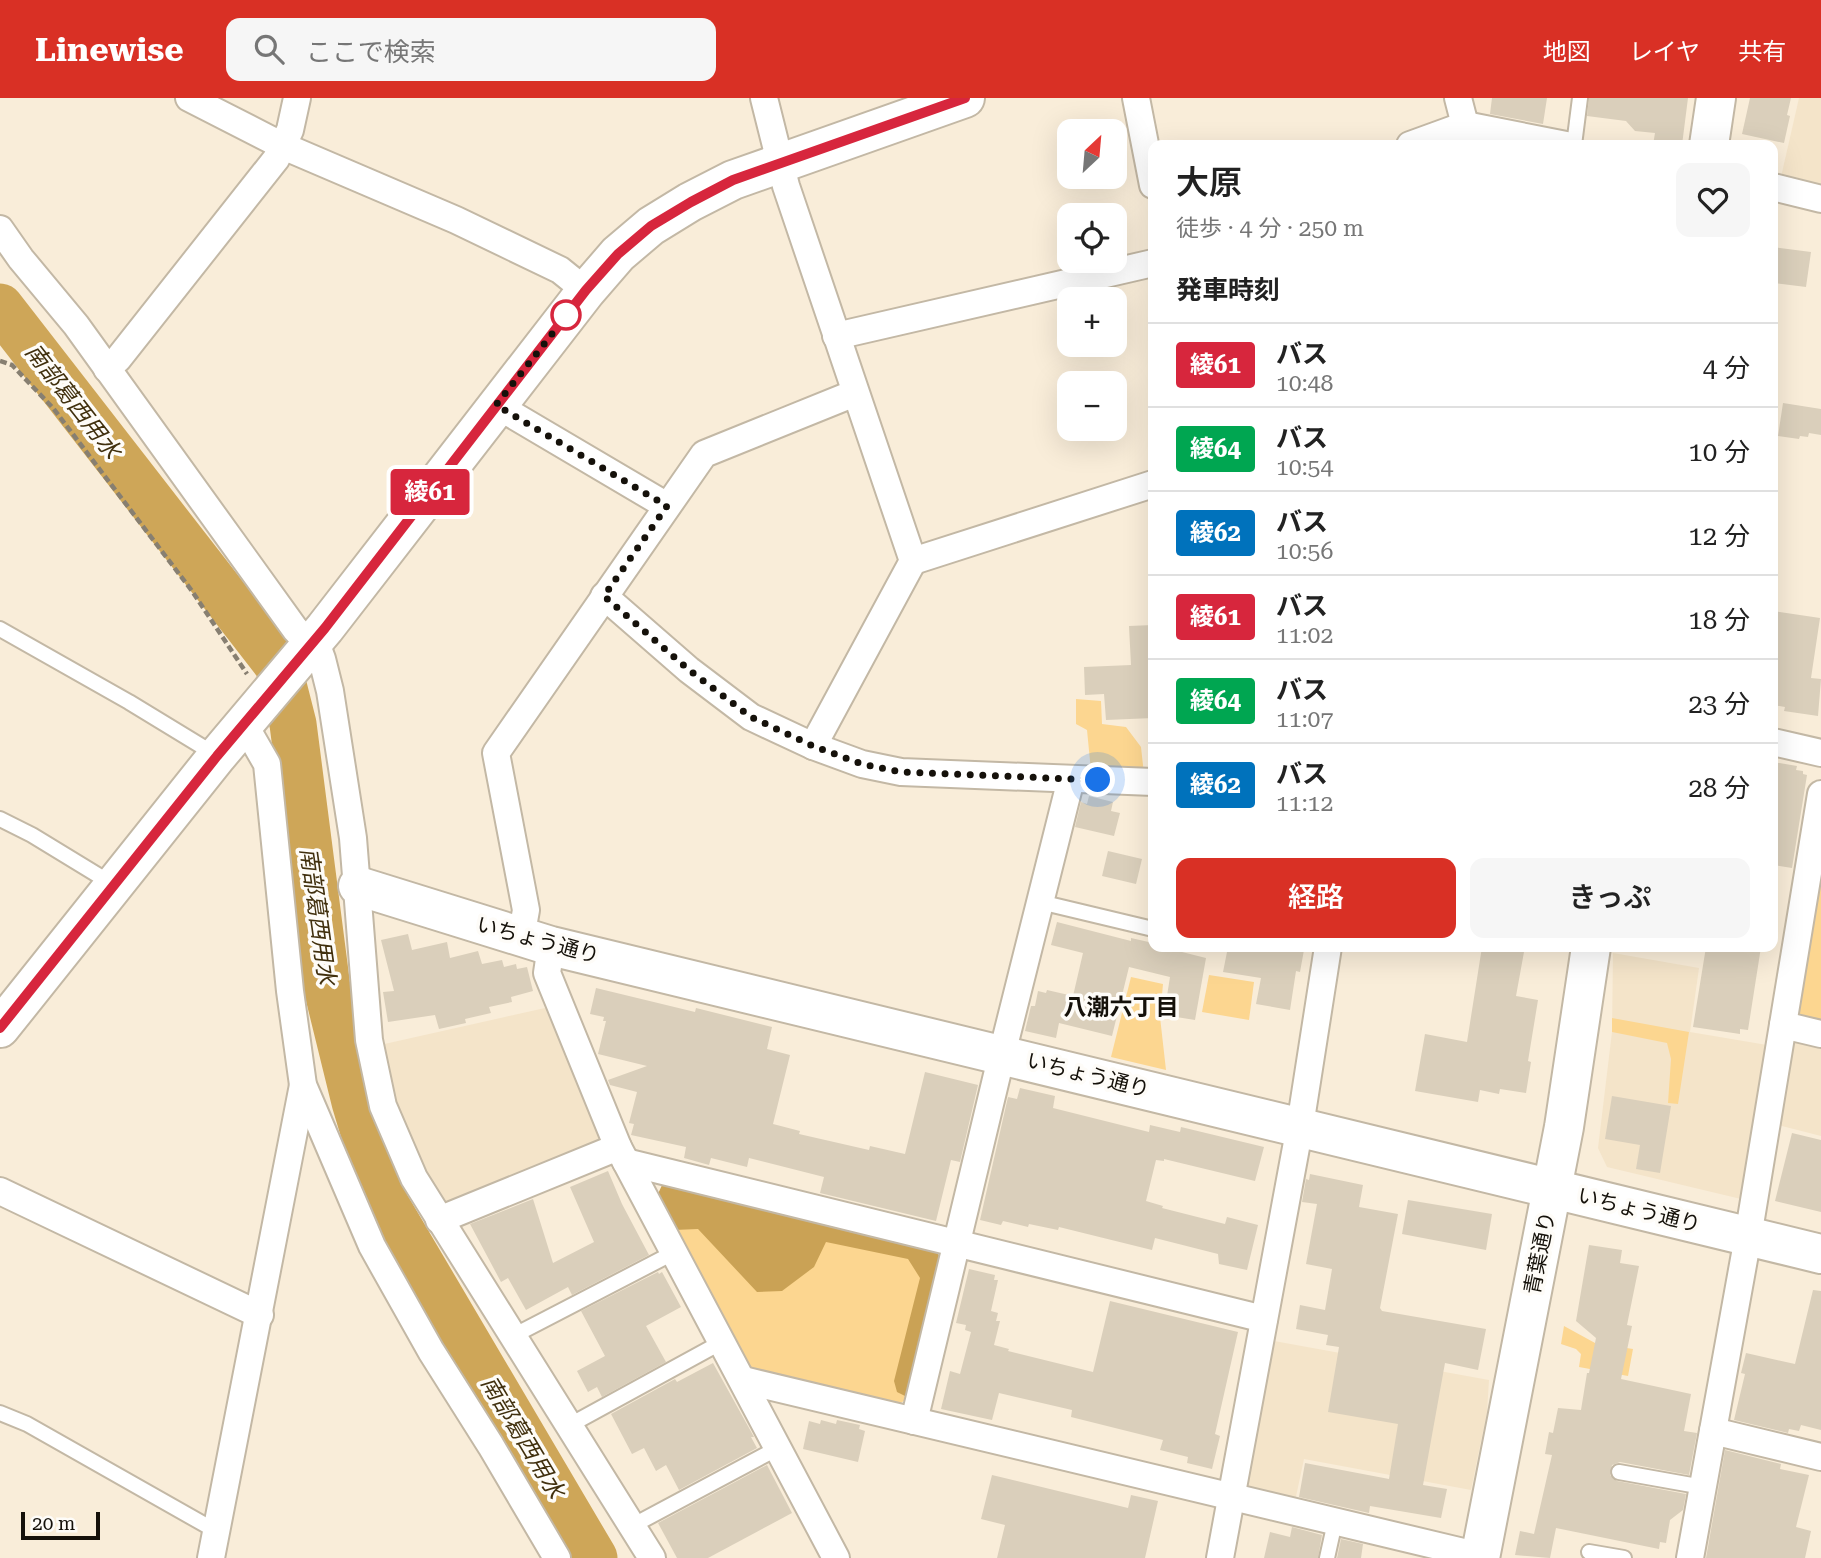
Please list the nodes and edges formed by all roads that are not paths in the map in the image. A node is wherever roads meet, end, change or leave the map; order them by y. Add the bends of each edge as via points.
1 (189, 98) edge
2 (297, 98) edge
3 (764, 98) edge
4 (965, 98) edge
5 (1136, 98) edge
6 (1458, 98) edge
7 (1580, 98) edge
8 (1716, 98) edge
9 (1463, 135) edge
10 (1436, 140) edge
11 (1514, 140) edge
12 (1575, 140) edge
13 (1710, 140) edge
14 (283, 146) junction
15 (1148, 159) edge
16 (780, 164) junction
17 (1778, 188) edge
18 (1821, 199) edge
19 (0, 229) edge
20 (1148, 264) edge
21 (586, 290) junction
22 (836, 336) junction
23 (107, 369) junction
24 (855, 393) junction
25 (496, 405) junction
26 (1148, 486) edge
27 (667, 506) junction
28 (913, 561) junction
29 (604, 596) junction
30 (0, 629) edge
31 (309, 647) junction
32 (253, 714) junction
33 (1778, 743) edge
34 (813, 746) junction
35 (1821, 753) edge
36 (217, 756) junction
37 (1071, 779) junction
38 (1148, 782) edge
39 (1821, 794) edge
40 (0, 819) edge
41 (1818, 831) edge
42 (115, 886) junction
43 (358, 886) junction
44 (1040, 902) junction
45 (1148, 928) edge
46 (536, 942) junction
47 (1327, 952) edge
48 (1590, 952) edge
49 (1783, 1025) junction
50 (0, 1028) edge
51 (1821, 1034) edge
52 (1002, 1054) junction
53 (303, 1085) junction
54 (1300, 1126) junction
55 (622, 1154) junction
56 (1553, 1188) junction
57 (0, 1191) edge
58 (439, 1220) junction
59 (1748, 1237) junction
60 (958, 1243) junction
61 (673, 1252) junction
62 (1821, 1254) edge
63 (260, 1315) junction
64 (1264, 1319) junction
65 (513, 1336) junction
66 (720, 1343) junction
67 (743, 1380) junction
68 (0, 1413) edge
69 (914, 1421) junction
70 (570, 1425) junction
71 (1713, 1431) junction
72 (778, 1448) junction
73 (1821, 1457) edge
74 (1619, 1472) dead end
75 (1703, 1487) junction
76 (1231, 1497) junction
77 (1335, 1522) junction
78 (632, 1526) junction
79 (216, 1531) junction
80 (1589, 1552) dead end
81 (1480, 1557) edge
82 (211, 1558) edge
83 (557, 1558) edge
84 (652, 1558) edge
85 (836, 1558) edge
86 (1220, 1558) edge
87 (1327, 1558) edge
88 (1624, 1558) edge
89 (1690, 1558) edge

1 - 14 street
2 - 14 street
3 - 16 street
4 - 16 street
5 - 15 street
6 - 9 street
7 - 12 lane
8 - 13 street
9 - 10 street
9 - 11 street
14 - 21 street via 491,236 559,270
14 - 23 street
16 - 21 street via 733,180 651,226
16 - 22 street
17 - 18 street
19 - 23 street
20 - 22 street
21 - 25 street
22 - 24 street
23 - 31 street
24 - 27 street via 704,454
24 - 28 street
25 - 27 street
25 - 31 street
26 - 28 street
27 - 29 street
28 - 34 street
29 - 34 street via 751,717
29 - 46 street via 496,752
30 - 36 lane
31 - 32 street
31 - 43 street via 322,659 330,691
32 - 36 street
32 - 53 street via 267,764
33 - 35 street
34 - 37 street via 901,772
36 - 42 street
37 - 38 street
37 - 44 street
39 - 41 street
40 - 42 lane
41 - 49 street
42 - 50 street
43 - 46 street, いちょう通り
43 - 58 street via 369,1040 383,1106 414,1178
44 - 45 lane
44 - 52 street
46 - 52 street, いちょう通り
46 - 55 street
47 - 54 street
48 - 56 street, 青葉通り
49 - 51 street
49 - 59 street
52 - 54 street, いちょう通り
52 - 60 street
53 - 63 street
53 - 83 street via 372,1246
54 - 56 street, いちょう通り
54 - 64 street
55 - 58 street
55 - 60 street
55 - 61 street
56 - 59 street, いちょう通り
56 - 81 street, 青葉通り
57 - 63 street
58 - 65 street
59 - 62 street, いちょう通り
59 - 71 street
60 - 64 street
60 - 69 street
61 - 65 lane
61 - 66 street
63 - 79 street
64 - 76 street
65 - 70 street
66 - 67 street
66 - 70 lane
67 - 69 street
67 - 72 street
68 - 79 lane
69 - 76 street
70 - 78 street
71 - 73 street
71 - 75 street
72 - 78 lane
72 - 85 street
74 - 75 lane
75 - 89 street
76 - 77 street
76 - 86 street
77 - 81 street
77 - 87 lane
78 - 84 street
79 - 82 street
80 - 88 lane

